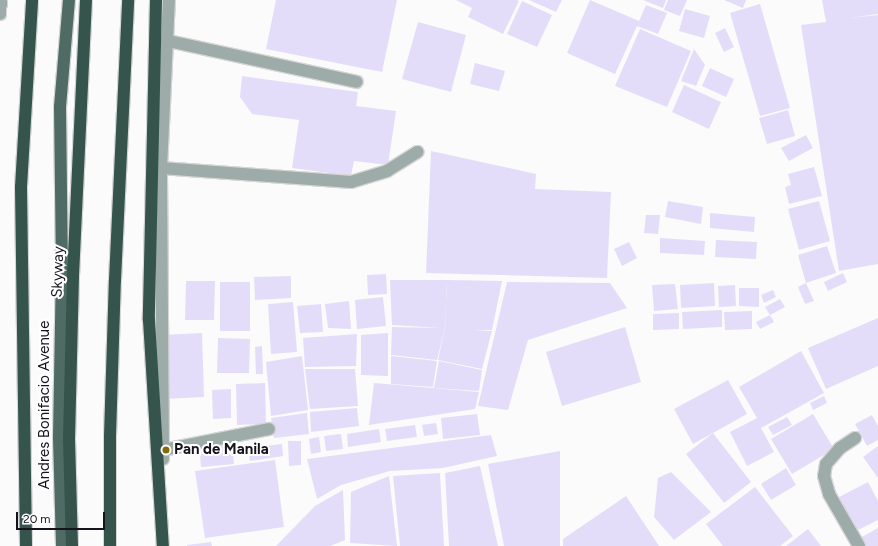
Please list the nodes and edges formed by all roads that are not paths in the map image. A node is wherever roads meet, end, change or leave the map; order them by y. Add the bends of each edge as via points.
1 (1, 0) edge
2 (32, 0) edge
3 (68, 0) edge
4 (86, 0) edge
5 (128, 0) edge
6 (131, 0) edge
7 (169, 0) edge
8 (155, 4) edge
9 (0, 14) edge
10 (168, 41) junction
11 (357, 82) dead end
12 (417, 152) dead end
13 (161, 168) junction
14 (270, 429) dead end
15 (856, 438) dead end
16 (163, 450) junction
17 (26, 546) edge
18 (62, 546) edge
19 (72, 546) edge
20 (111, 546) edge
21 (164, 546) edge
22 (859, 546) edge

1 - 9 street
2 - 17 highway via 21,186
3 - 18 main road, Andres Bonifacio Avenue via 60,107 62,271 59,437
4 - 19 highway, Skyway via 73,276 69,440
5 - 20 highway via 115,280
6 - 20 main road
7 - 10 street
8 - 21 highway via 149,320
10 - 11 street
10 - 13 street
12 - 13 street via 387,171 351,182
13 - 16 street
14 - 16 street
15 - 22 street via 840,448 826,464 824,476 828,494
16 - 21 street

